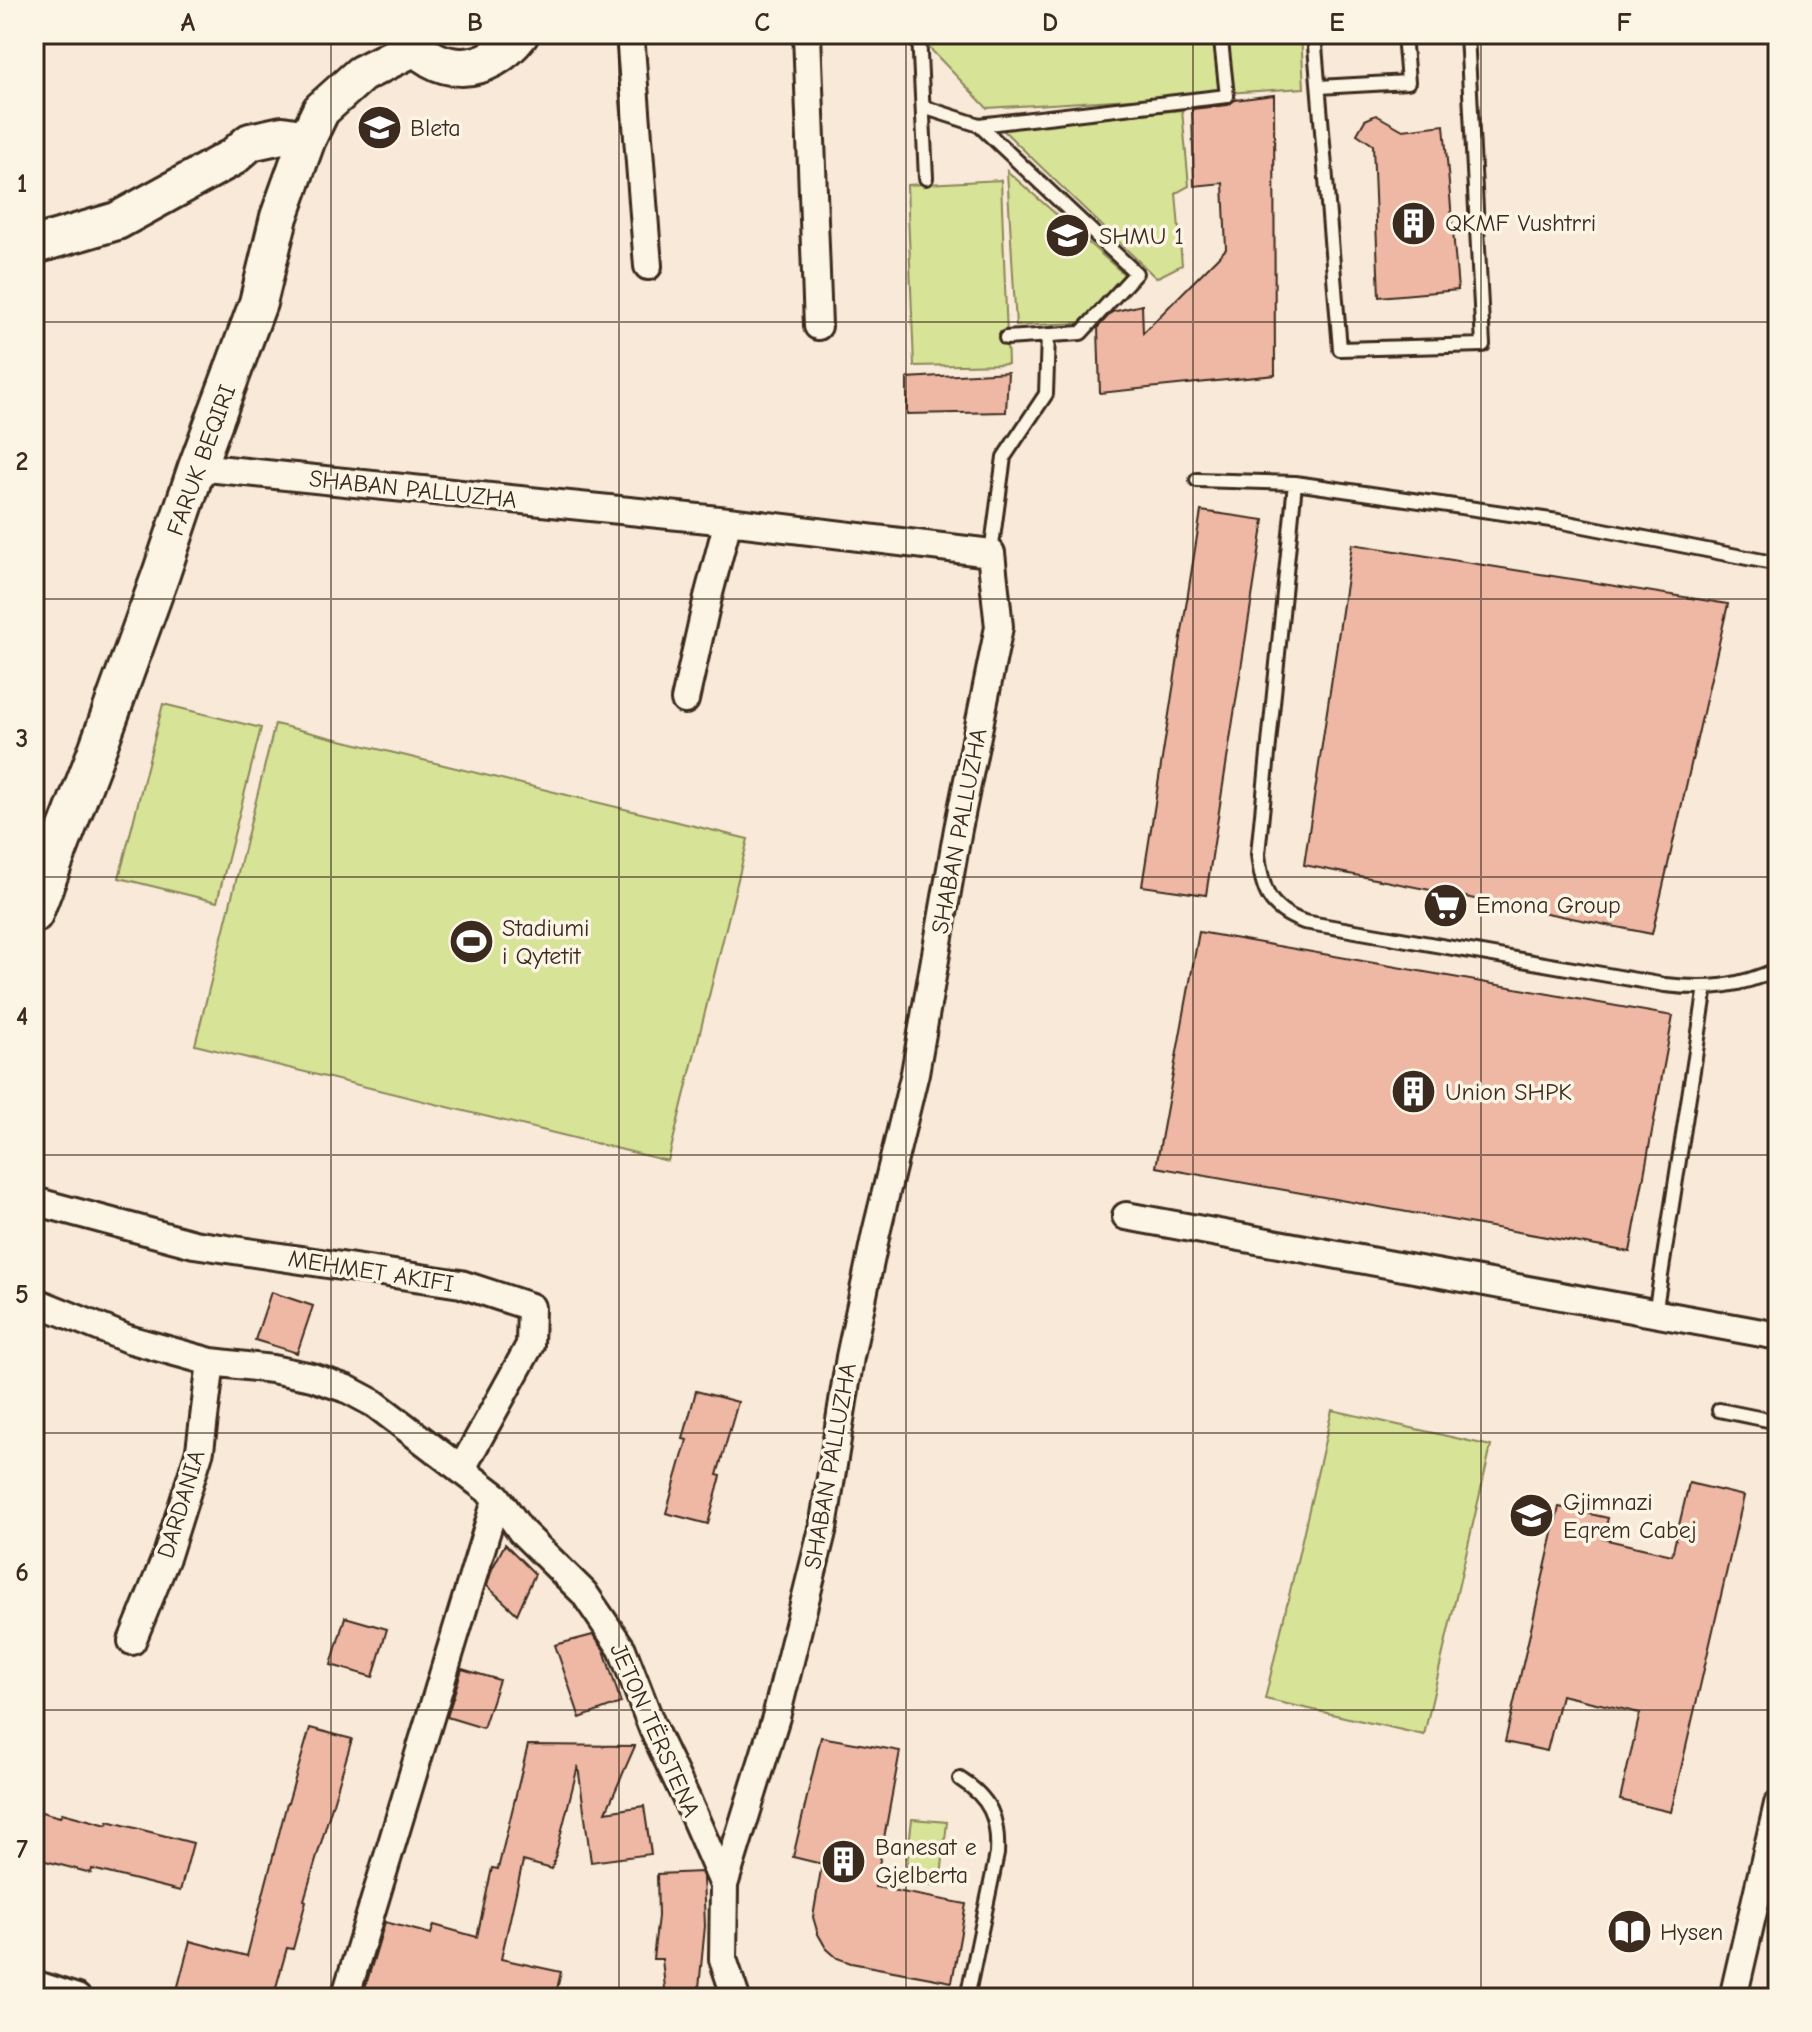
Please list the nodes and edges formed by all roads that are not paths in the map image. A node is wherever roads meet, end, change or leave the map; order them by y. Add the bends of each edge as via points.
1 (520, 34) edge
2 (630, 34) edge
3 (807, 34) edge
4 (919, 34) edge
5 (1314, 34) edge
6 (1404, 34) edge
7 (1467, 34) edge
8 (410, 40) edge
9 (1221, 41) dead end
10 (1319, 87) junction
11 (923, 107) junction
12 (979, 125) junction
13 (307, 139) junction
14 (233, 157) junction
15 (926, 178) dead end
16 (289, 187) junction
17 (37, 245) edge
18 (648, 266) dead end
19 (818, 326) dead end
20 (1048, 335) junction
21 (1006, 338) dead end
22 (197, 467) junction
23 (1197, 480) dead end
24 (1295, 483) junction
25 (728, 521) junction
26 (991, 553) junction
27 (1778, 564) edge
28 (685, 700) dead end
29 (34, 914) edge
30 (1778, 969) edge
31 (1706, 987) junction
32 (34, 1201) edge
33 (1126, 1216) dead end
34 (34, 1301) edge
35 (1655, 1314) junction
36 (1778, 1336) edge
37 (211, 1362) junction
38 (1719, 1410) dead end
39 (1778, 1422) edge
40 (461, 1470) junction
41 (497, 1497) junction
42 (132, 1641) dead end
43 (960, 1779) dead end
44 (1778, 1804) edge
45 (724, 1885) junction
46 (34, 1984) edge
47 (77, 1998) edge
48 (345, 1998) edge
49 (736, 1998) edge
50 (967, 1998) edge
51 (1733, 1998) edge

1 - 8 street via 495,59 461,67 428,58
2 - 18 street
3 - 19 street
4 - 11 lane
5 - 10 lane
6 - 10 lane via 1408,82
7 - 10 lane via 1483,345 1340,349
8 - 13 street, FARUK BEQIRI via 321,110
9 - 12 lane via 1227,96
11 - 12 lane
11 - 15 lane
12 - 20 lane via 1136,273 1081,333
13 - 14 street via 269,137 250,142
13 - 16 street, FARUK BEQIRI
14 - 16 street via 263,157
14 - 17 street via 117,221
16 - 22 street, FARUK BEQIRI via 258,303
20 - 21 lane
20 - 26 lane via 1046,394 1004,457
22 - 25 street, SHABAN PALLUZHA
22 - 29 street, FARUK BEQIRI
23 - 24 lane
24 - 27 lane via 1558,521
24 - 31 lane via 1258,854 1264,886 1278,909 1304,922 1665,985
25 - 26 street, SHABAN PALLUZHA
25 - 28 street
26 - 45 street, SHABAN PALLUZHA via 999,627 915,1073 850,1357 823,1528 776,1717
30 - 31 lane via 1755,979
31 - 35 lane
32 - 40 street, MEHMET AKIFI via 194,1244 461,1284 531,1307 530,1345
33 - 35 street
34 - 37 street, JETON TËRSTENA via 128,1339
35 - 36 street
37 - 40 street, JETON TËRSTENA via 312,1377 347,1389
37 - 42 street, DARDANIA via 200,1450 167,1555
38 - 39 lane
40 - 41 street, JETON TËRSTENA
41 - 45 street, JETON TËRSTENA via 521,1531 584,1593 622,1649
41 - 48 street
43 - 50 lane via 990,1808 998,1837
44 - 51 street
45 - 49 street, JETON TËRSTENA via 723,1959
46 - 47 street

